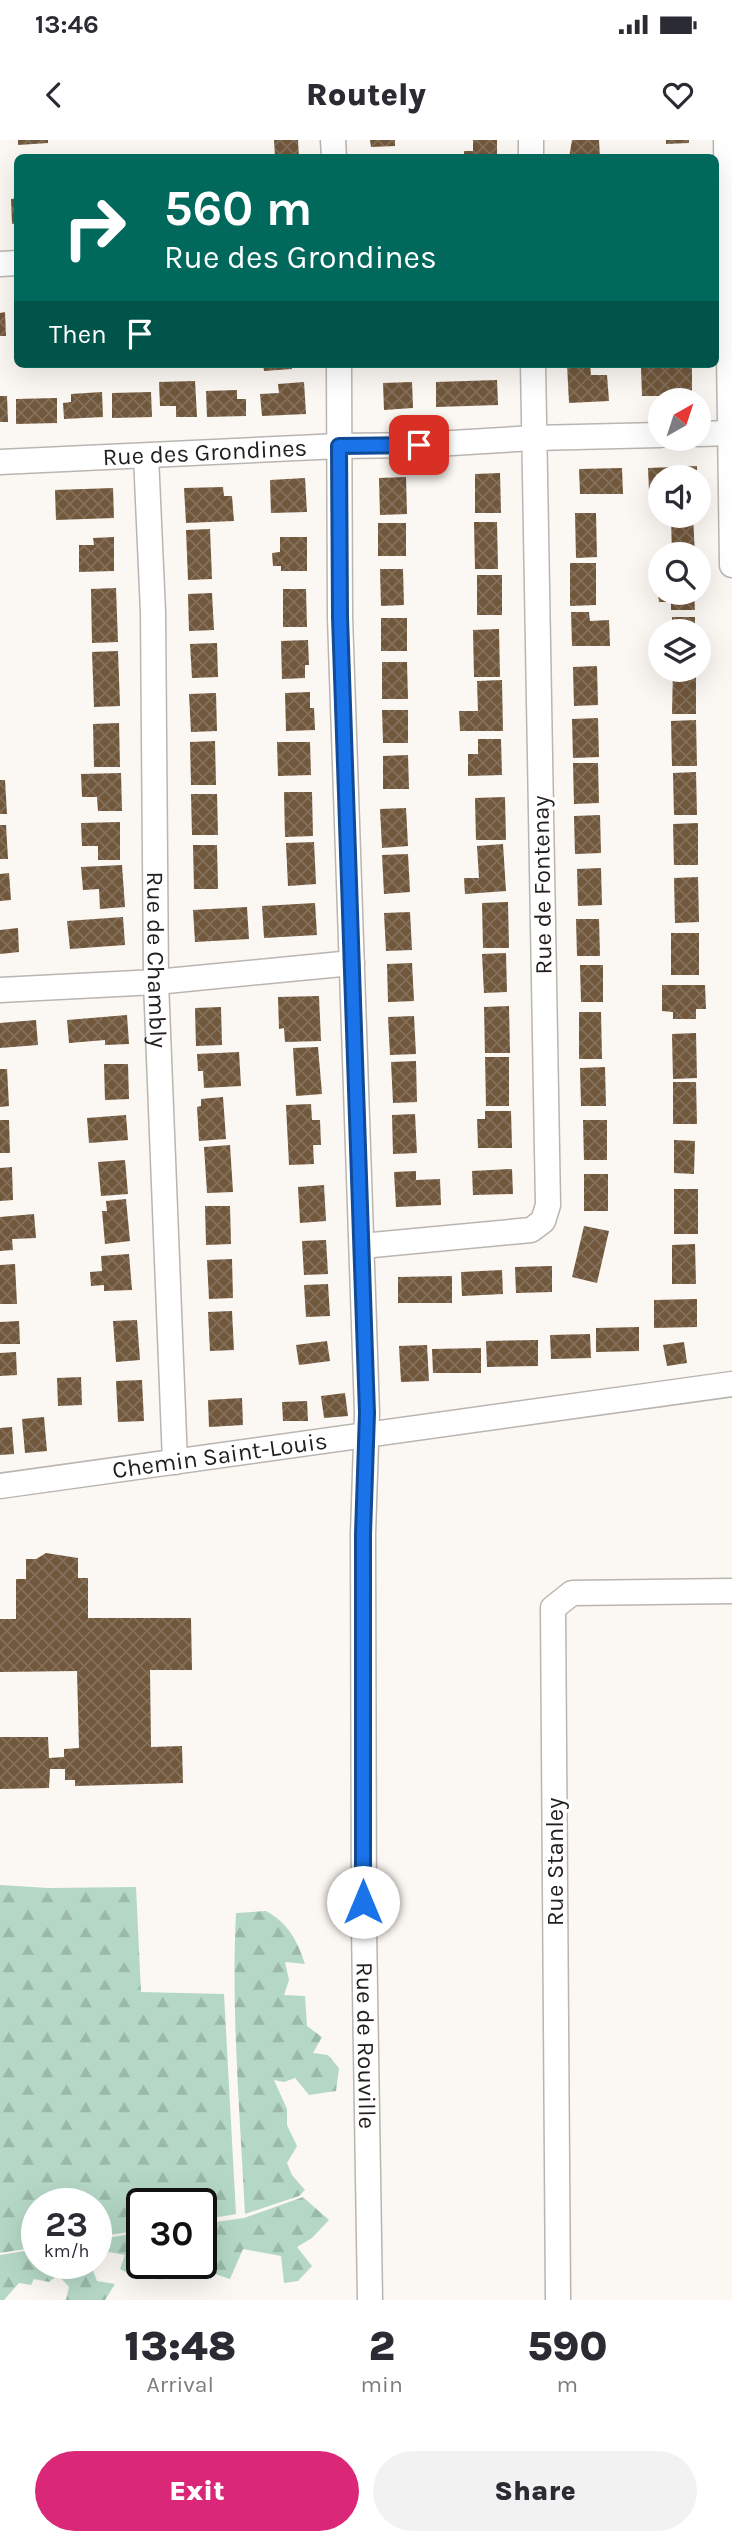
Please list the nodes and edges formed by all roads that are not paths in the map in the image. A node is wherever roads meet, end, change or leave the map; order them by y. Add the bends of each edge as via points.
1 (726, 140) edge
2 (339, 368) edge
3 (533, 368) edge
4 (731, 433) edge
5 (711, 434) edge
6 (648, 435) edge
7 (534, 438) junction
8 (339, 446) junction
9 (146, 456) junction
10 (0, 462) edge
11 (732, 565) edge
12 (352, 963) junction
13 (156, 982) junction
14 (0, 990) edge
15 (362, 1246) junction
16 (732, 1384) edge
17 (367, 1436) junction
18 (175, 1462) junction
19 (0, 1486) edge
20 (732, 1591) edge
21 (370, 2300) edge
22 (558, 2300) edge

1 - 4 street
2 - 8 street, Rue de Rouville
3 - 7 street, Rue de Fontenay
4 - 5 street
4 - 11 street
6 - 7 street, Rue des Grondines
7 - 8 street, Rue des Grondines
7 - 15 street, Rue de Fontenay via 548,1205 543,1221 531,1230
8 - 9 street, Rue des Grondines
8 - 12 street, Rue de Rouville
9 - 10 street, Rue des Grondines
9 - 13 street, Rue de Chambly via 153,612
12 - 13 street
12 - 15 street, Rue de Rouville
13 - 14 street
13 - 18 street, Rue de Chambly
15 - 17 street, Rue de Rouville
16 - 17 street, Chemin Saint-Louis
17 - 18 street, Chemin Saint-Louis
17 - 21 street, Rue de Rouville via 363,1928
18 - 19 street, Chemin Saint-Louis
20 - 22 street, Rue Stanley via 572,1593 553,1608

